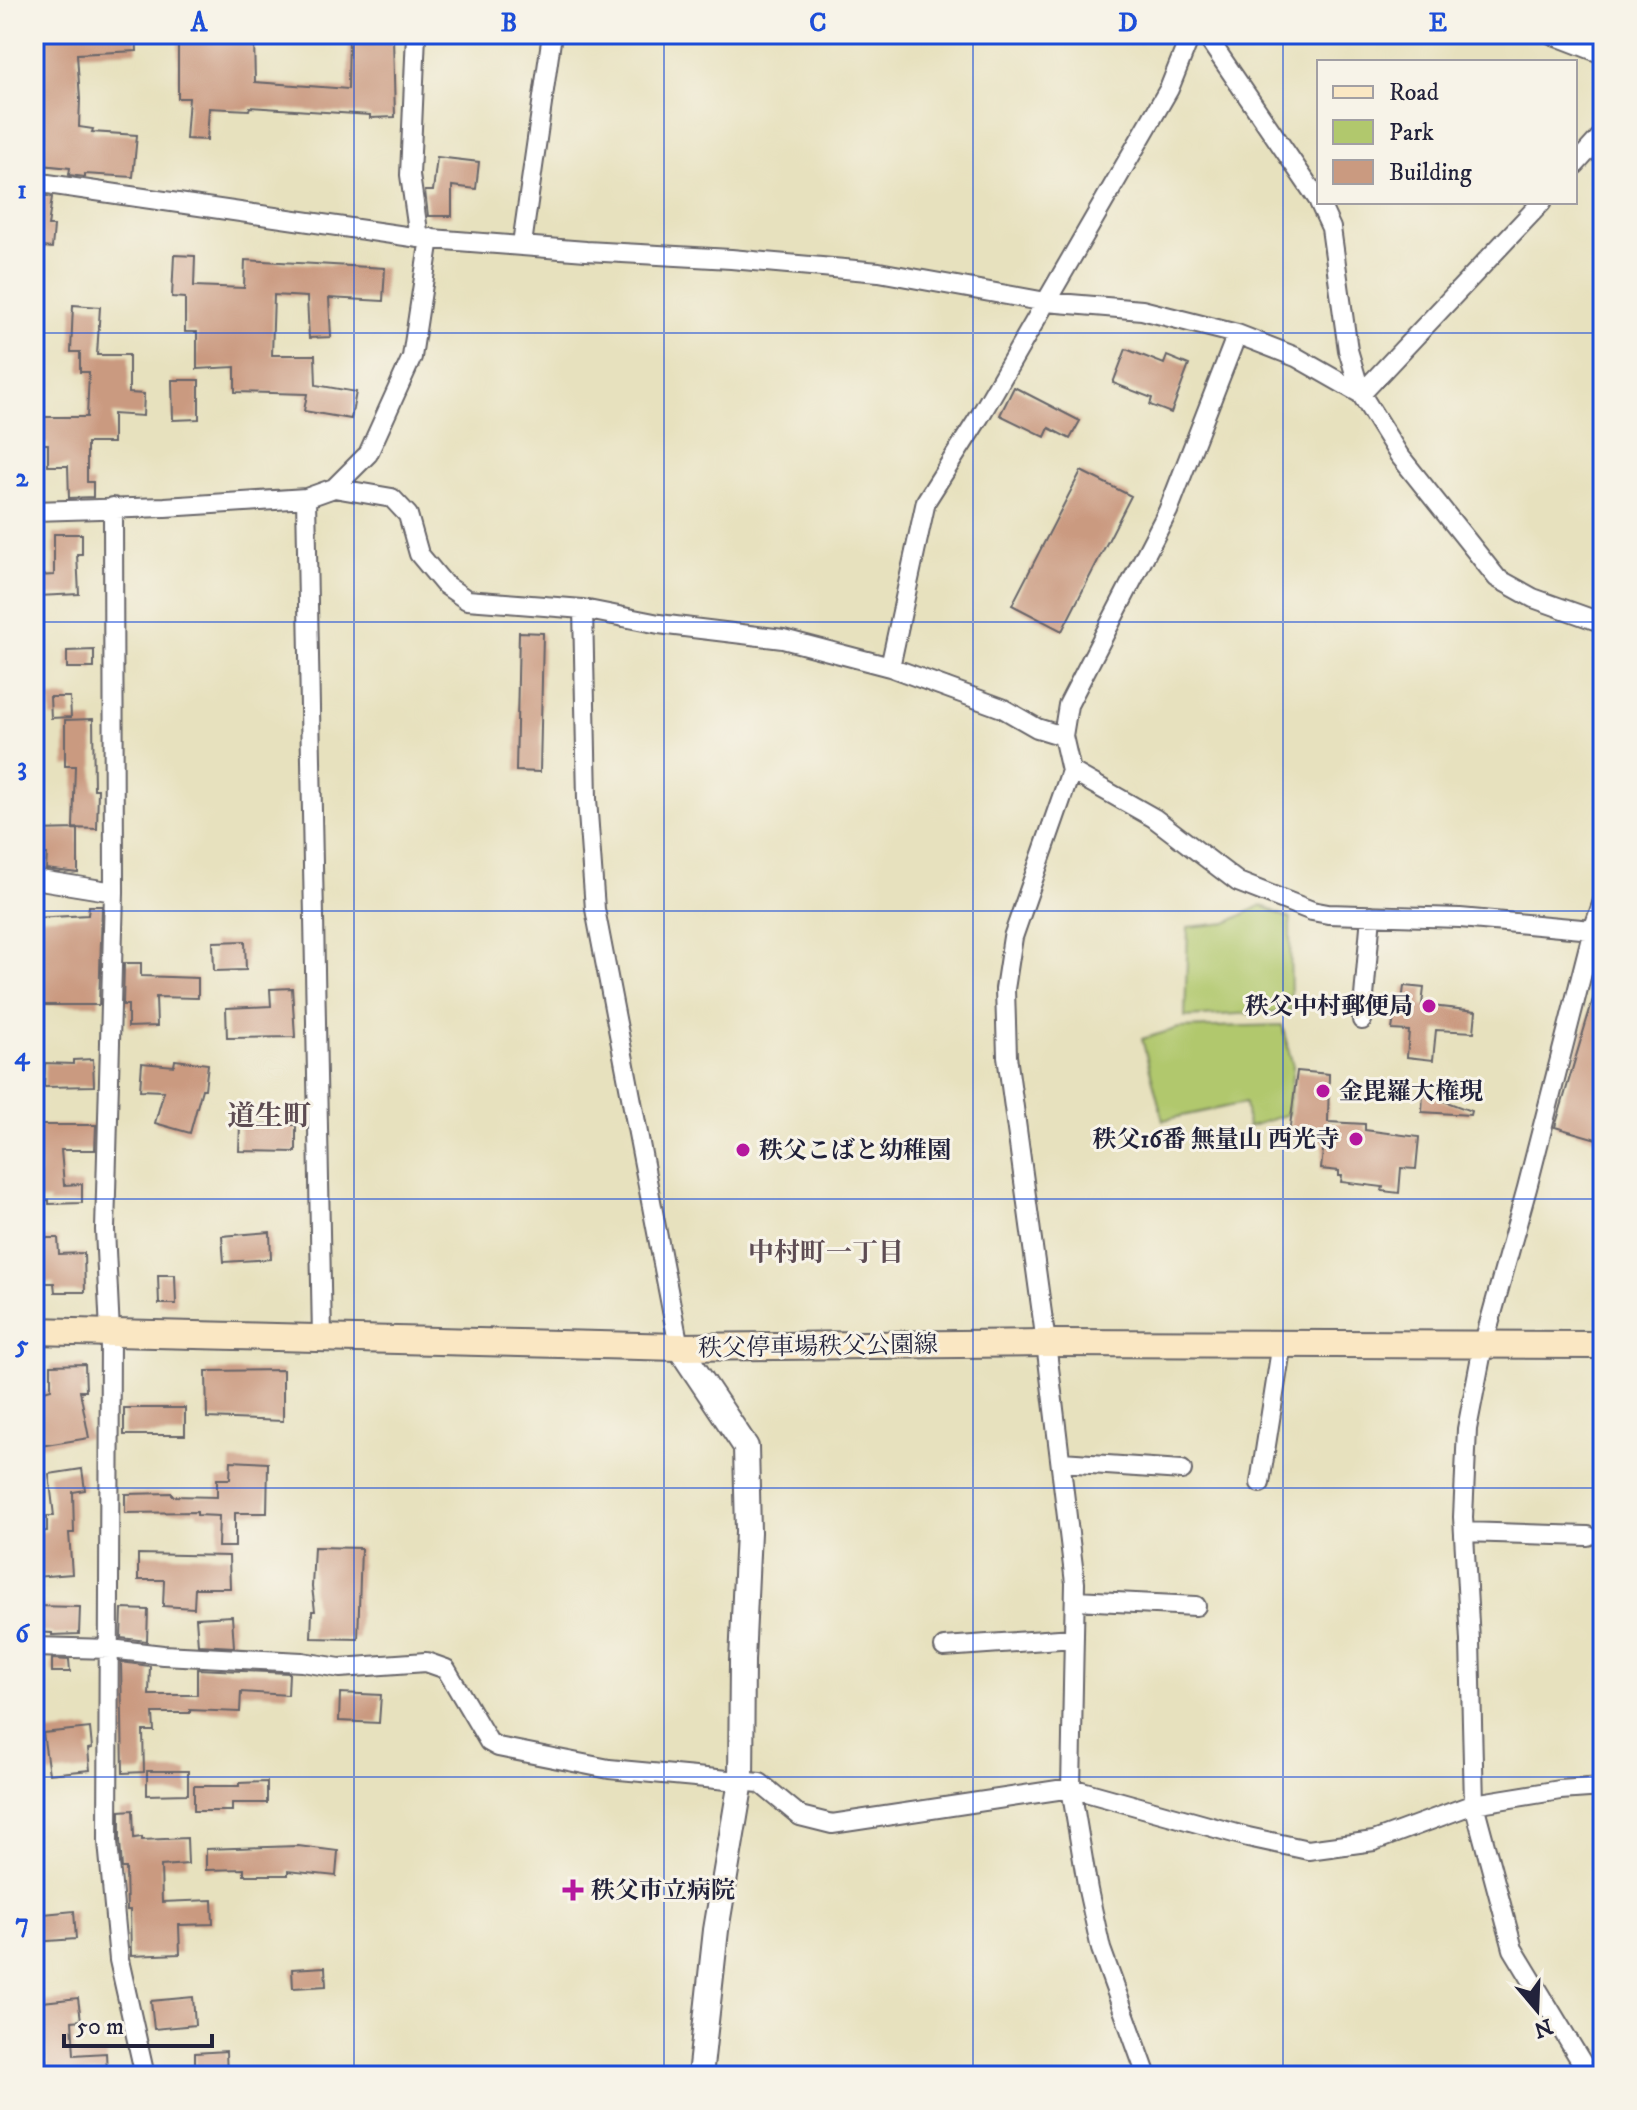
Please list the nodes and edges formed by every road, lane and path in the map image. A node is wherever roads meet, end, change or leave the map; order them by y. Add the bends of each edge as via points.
1 (416, 34) edge
2 (552, 34) edge
3 (1191, 34) edge
4 (1205, 34) edge
5 (1551, 34) edge
6 (1603, 54) edge
7 (1603, 134) edge
8 (1577, 163) edge
9 (34, 182) edge
10 (1317, 199) edge
11 (1320, 204) edge
12 (1540, 204) edge
13 (424, 238) junction
14 (522, 244) junction
15 (1046, 302) junction
16 (1237, 334) junction
17 (1361, 394) junction
18 (334, 488) junction
19 (306, 498) junction
20 (113, 507) junction
21 (34, 511) edge
22 (583, 609) junction
23 (1603, 623) edge
24 (890, 667) junction
25 (1063, 736) junction
26 (1071, 771) junction
27 (34, 879) edge
28 (114, 892) junction
29 (1603, 901) edge
30 (1371, 915) junction
31 (1593, 930) junction
32 (1362, 1020) dead end
33 (34, 1331) edge
34 (110, 1332) junction
35 (322, 1337) junction
36 (1046, 1343) junction
37 (1282, 1343) junction
38 (1603, 1345) edge
39 (1483, 1346) junction
40 (679, 1347) junction
41 (1061, 1462) junction
42 (1182, 1470) dead end
43 (1260, 1483) dead end
44 (1464, 1532) junction
45 (1588, 1536) dead end
46 (1075, 1600) junction
47 (1196, 1606) dead end
48 (1074, 1638) junction
49 (34, 1647) edge
50 (944, 1647) dead end
51 (110, 1649) junction
52 (741, 1781) junction
53 (1603, 1787) edge
54 (1071, 1788) junction
55 (1474, 1804) junction
56 (145, 2076) edge
57 (700, 2076) edge
58 (1147, 2076) edge
59 (1590, 2076) edge

1 - 13 street via 410,175
2 - 14 street
3 - 15 street via 1169,89
4 - 10 street
5 - 6 street
7 - 8 street
9 - 13 street
11 - 17 street via 1331,228 1348,350
12 - 17 street
13 - 14 street
13 - 18 street via 412,357 368,454
14 - 15 street via 879,272
15 - 16 street via 1142,310
15 - 24 street via 926,501
16 - 17 street via 1296,357
16 - 25 street via 1168,511 1068,705
17 - 23 street via 1399,455 1497,578 1533,598
18 - 19 street
18 - 22 street via 392,498 408,515 419,554 444,584 467,600
19 - 20 street
19 - 35 street
20 - 21 street
20 - 28 street
22 - 24 street via 783,639
22 - 40 street via 595,909
24 - 25 street
25 - 26 street
26 - 30 street via 1154,818 1254,890 1312,911
26 - 36 street via 1013,937 1005,989 1007,1056
27 - 28 street
28 - 34 street via 105,1230
29 - 31 street
30 - 31 street
30 - 32 street
31 - 39 street
33 - 34 main road, 秩父停車場秩父公園線
34 - 35 main road, 秩父停車場秩父公園線
34 - 51 street
35 - 40 main road, 秩父停車場秩父公園線
36 - 37 main road, 秩父停車場秩父公園線
36 - 40 main road, 秩父停車場秩父公園線
36 - 41 street
37 - 39 main road, 秩父停車場秩父公園線
37 - 43 street
38 - 39 main road, 秩父停車場秩父公園線
39 - 44 street via 1467,1429
40 - 52 street via 746,1447
41 - 42 street
41 - 46 street
44 - 45 street
44 - 55 street
46 - 47 street
46 - 48 street
48 - 50 street
48 - 54 street
49 - 51 street
51 - 52 street via 340,1668 426,1662 446,1669 489,1742 498,1747 609,1769
51 - 56 street via 108,1842 119,1960
52 - 54 street via 760,1783 800,1816 832,1824
52 - 57 street via 716,1930
53 - 55 street
54 - 55 street via 1308,1850 1374,1841
54 - 58 street via 1101,1949
55 - 59 street via 1513,1949

